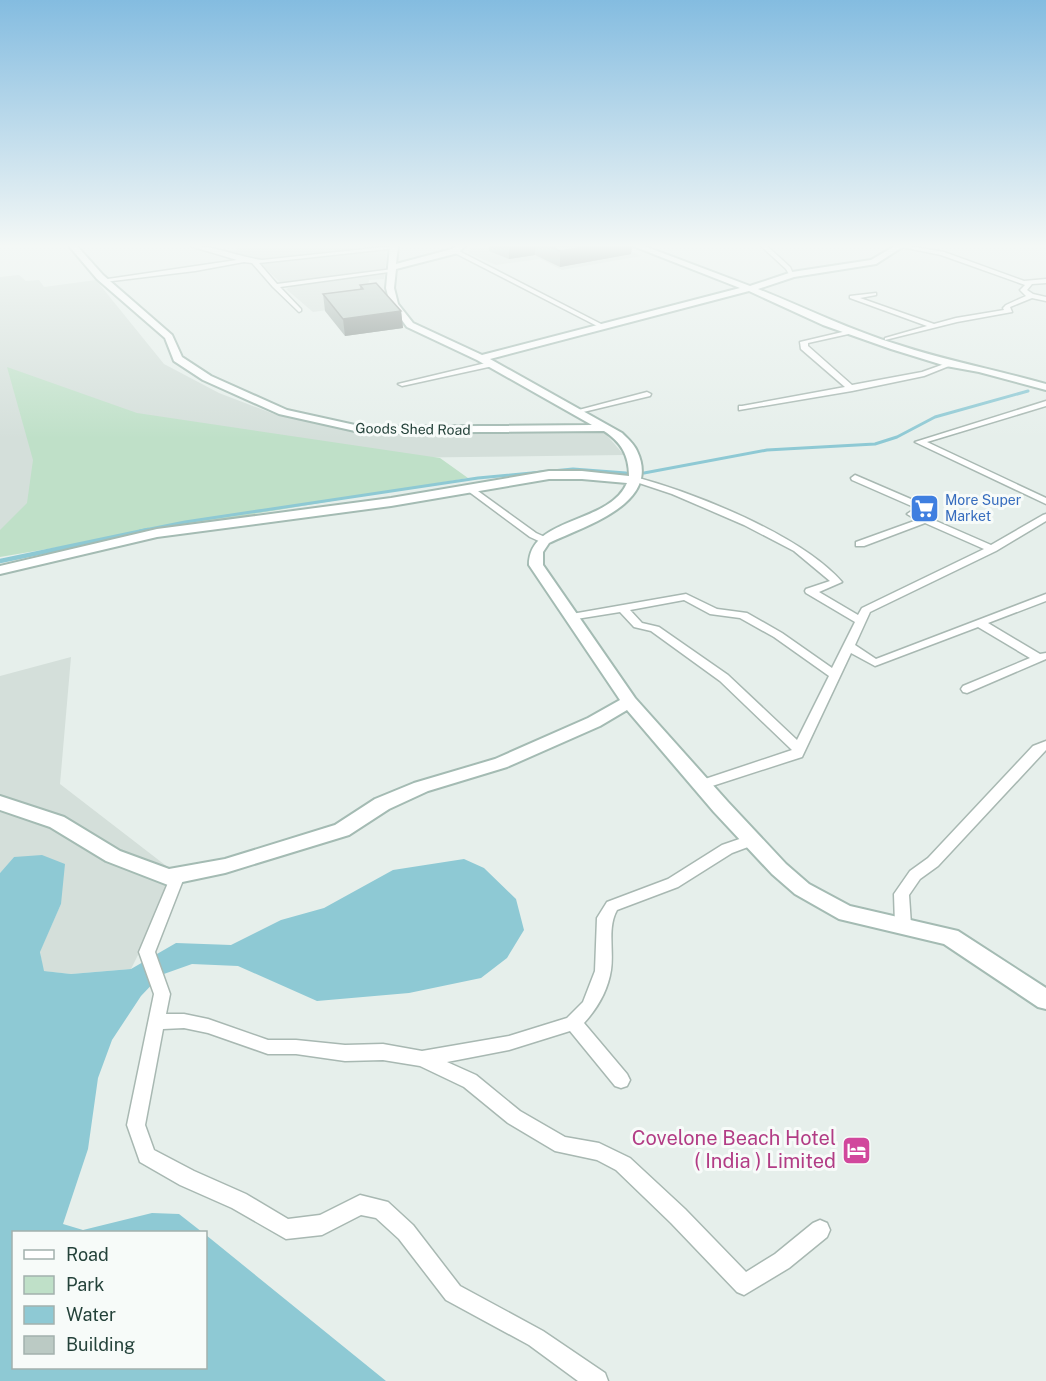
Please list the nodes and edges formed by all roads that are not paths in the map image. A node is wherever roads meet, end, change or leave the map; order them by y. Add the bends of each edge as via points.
1 (138, 310) edge
2 (399, 310) edge
3 (573, 310) edge
4 (667, 310) edge
5 (797, 310) edge
6 (808, 310) edge
7 (890, 310) edge
8 (1009, 310) edge
9 (933, 326) junction
10 (603, 327) junction
11 (851, 332) junction
12 (883, 340) junction
13 (486, 361) junction
14 (950, 364) junction
15 (980, 369) junction
16 (402, 384) dead end
17 (1046, 387) edge
18 (852, 389) junction
19 (647, 394) dead end
20 (1046, 403) edge
21 (742, 408) dead end
22 (575, 412) junction
23 (603, 428) junction
24 (855, 478) dead end
25 (635, 480) junction
26 (471, 489) junction
27 (1046, 501) edge
28 (1046, 517) edge
29 (925, 520) junction
30 (544, 540) junction
31 (860, 544) dead end
32 (992, 549) junction
33 (0, 570) edge
34 (1046, 597) edge
35 (623, 608) junction
36 (570, 617) junction
37 (861, 621) junction
38 (981, 624) junction
39 (849, 646) junction
40 (1043, 657) edge
41 (835, 675) junction
42 (967, 689) dead end
43 (629, 702) junction
44 (1046, 745) edge
45 (799, 749) junction
46 (701, 785) junction
47 (0, 803) edge
48 (751, 840) junction
49 (178, 875) junction
50 (903, 925) junction
51 (1046, 1000) edge
52 (157, 1022) junction
53 (573, 1023) junction
54 (422, 1059) junction
55 (621, 1080) dead end
56 (820, 1230) dead end
57 (597, 1381) edge

1 - 23 street, Goods Shed Road via 169,338 178,359 207,378 283,412 338,426 364,430
2 - 13 street via 410,325
3 - 10 street
4 - 10 street
5 - 11 street
6 - 12 street
7 - 9 street
8 - 9 street
9 - 12 street
10 - 13 street
11 - 12 street
11 - 18 street via 804,342 804,347
12 - 14 street
12 - 15 street
13 - 16 street
13 - 22 street
14 - 15 street
14 - 18 street via 924,374
15 - 17 street
18 - 21 street
19 - 22 street
20 - 27 street via 919,442
22 - 23 street
23 - 25 street via 618,435 631,451
24 - 29 street via 924,508 912,514
25 - 26 street via 549,475
25 - 30 street via 628,496 606,511
25 - 37 street via 675,492 798,549 837,582 810,591
26 - 30 street
26 - 33 street via 157,533
28 - 32 street
29 - 31 street
29 - 32 street
30 - 36 street via 536,552 536,565
32 - 37 street via 866,610
34 - 38 street
35 - 36 street
35 - 41 street via 686,597 714,612 743,615
35 - 45 street via 638,625 654,629 724,678
36 - 43 street
37 - 39 street
38 - 39 street via 875,663
38 - 40 street
39 - 41 street
40 - 42 street
41 - 45 street
43 - 46 street
43 - 49 street via 501,763 421,787 382,804 342,830 225,866
44 - 50 street via 933,862 915,875 901,894
45 - 46 street via 797,754
46 - 48 street
47 - 49 street via 57,822 113,856 168,877
48 - 50 street via 802,889 826,904
48 - 53 street via 727,849 673,883 612,906 605,918 603,971 590,1006
49 - 52 street via 147,952 162,994
50 - 51 street via 950,936
52 - 54 street via 183,1021 208,1026 268,1047 383,1052
52 - 57 street via 136,1125 147,1156 286,1229 322,1225 360,1205 381,1209 406,1232 453,1293 536,1338
53 - 54 street via 509,1043
53 - 55 street
54 - 56 street via 470,1081 514,1117 562,1145 599,1152 623,1164 744,1285

